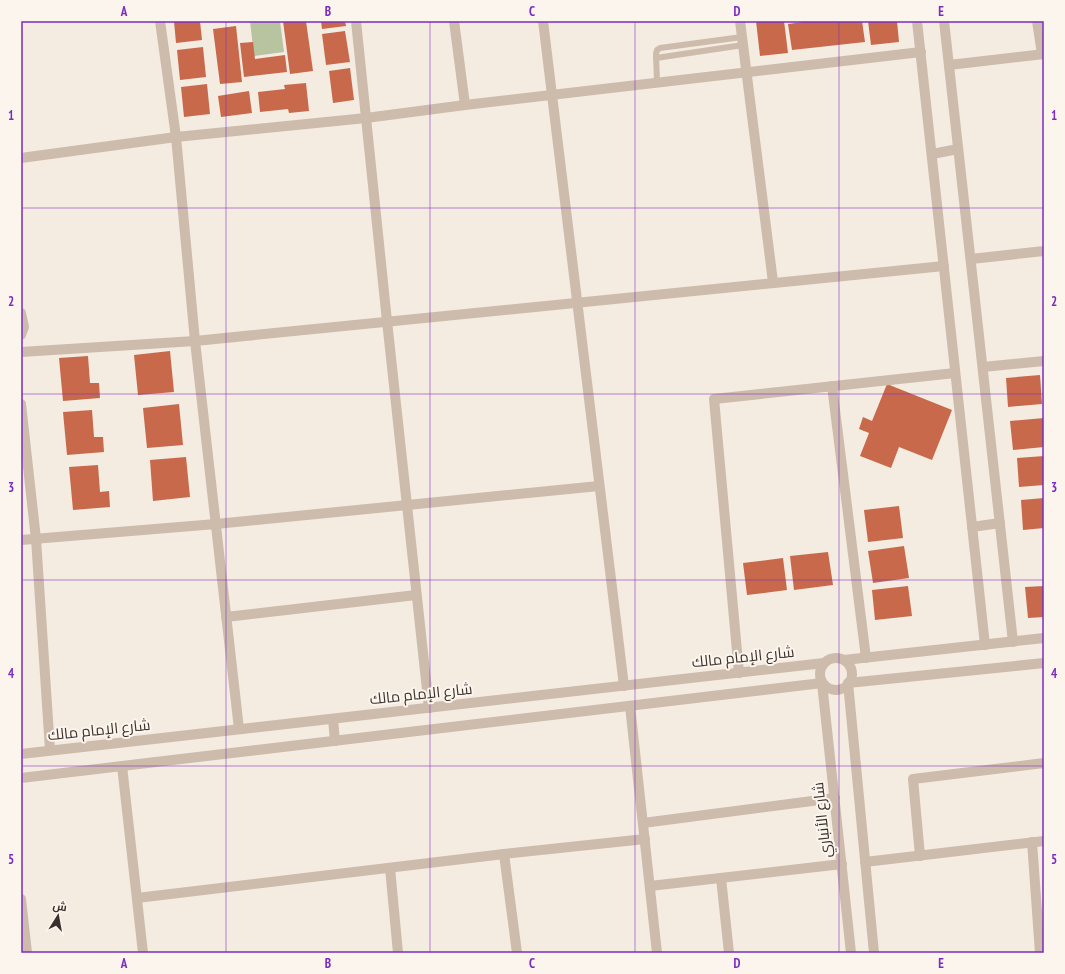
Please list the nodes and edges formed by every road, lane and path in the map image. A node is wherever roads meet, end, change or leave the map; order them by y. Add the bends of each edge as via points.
1 (160, 21) edge
2 (356, 21) edge
3 (454, 21) edge
4 (543, 21) edge
5 (740, 21) edge
6 (917, 21) edge
7 (944, 21) edge
8 (1037, 21) edge
9 (743, 41) junction
10 (921, 52) junction
11 (1043, 54) edge
12 (656, 58) junction
13 (949, 65) junction
14 (747, 72) junction
15 (657, 82) junction
16 (552, 95) junction
17 (465, 105) junction
18 (366, 118) junction
19 (176, 138) junction
20 (958, 149) junction
21 (932, 154) junction
22 (21, 158) edge
23 (1044, 251) edge
24 (971, 259) junction
25 (944, 266) junction
26 (773, 282) junction
27 (577, 302) junction
28 (21, 313) edge
29 (387, 321) junction
30 (21, 335) edge
31 (195, 341) junction
32 (21, 352) edge
33 (1044, 361) edge
34 (982, 367) junction
35 (955, 373) junction
36 (832, 386) junction
37 (21, 404) edge
38 (599, 486) junction
39 (407, 505) junction
40 (1000, 523) junction
41 (216, 524) junction
42 (972, 527) junction
43 (36, 539) junction
44 (21, 540) edge
45 (416, 595) junction
46 (226, 617) junction
47 (1044, 638) edge
48 (1013, 642) junction
49 (985, 645) junction
50 (866, 658) junction
51 (844, 660) junction
52 (824, 663) junction
53 (1044, 663) edge
54 (739, 673) junction
55 (822, 683) junction
56 (848, 684) junction
57 (624, 686) junction
58 (630, 706) junction
59 (429, 708) junction
60 (333, 719) junction
61 (239, 729) junction
62 (335, 741) junction
63 (50, 750) junction
64 (21, 754) edge
65 (1044, 763) edge
66 (122, 766) junction
67 (21, 778) edge
68 (835, 798) junction
69 (643, 823) junction
70 (645, 839) junction
71 (1044, 841) edge
72 (1032, 842) junction
73 (504, 854) junction
74 (920, 856) junction
75 (866, 862) junction
76 (842, 864) junction
77 (390, 868) junction
78 (721, 878) junction
79 (650, 886) junction
80 (137, 898) junction
81 (21, 899) edge
82 (27, 953) edge
83 (143, 953) edge
84 (398, 953) edge
85 (517, 953) edge
86 (657, 953) edge
87 (729, 953) edge
88 (851, 953) edge
89 (874, 953) edge
90 (1040, 953) edge

1 - 19 street
2 - 18 street
3 - 17 street
4 - 16 street
5 - 9 street
6 - 10 street
7 - 13 street
8 - 11 street
9 - 12 lane
9 - 12 lane via 660,48 657,50
9 - 14 street
10 - 14 street
10 - 21 street
11 - 13 street
12 - 15 lane
13 - 20 street
14 - 15 street
14 - 26 street
15 - 16 street
16 - 17 street
16 - 27 street
17 - 18 street
18 - 19 street
18 - 29 street
19 - 22 street
19 - 31 street
20 - 21 street
20 - 24 street
21 - 25 street
23 - 24 street
24 - 34 street
25 - 26 street
25 - 35 street
26 - 27 street
27 - 29 street
27 - 38 street
28 - 30 street via 24,328
29 - 31 street
29 - 39 street
31 - 32 street
31 - 41 street
33 - 34 street
34 - 40 street
35 - 36 street
35 - 42 street
36 - 50 street
36 - 54 street via 714,399
37 - 43 street
38 - 39 street
38 - 57 street
39 - 41 street
39 - 45 street
40 - 42 street
40 - 48 street
41 - 43 street
41 - 46 street
42 - 49 street
43 - 44 street
43 - 63 street
45 - 46 street
45 - 59 street
46 - 61 street
47 - 48 street
48 - 49 street
49 - 50 street
50 - 51 street
51 - 52 street via 833,658
51 - 56 street via 852,674
52 - 54 street, شارع الإمام مالك
52 - 55 street via 820,674
53 - 56 street
54 - 57 street, شارع الإمام مالك
55 - 56 street via 835,690
55 - 58 street
55 - 68 street, شارع الأنباري
56 - 75 street
57 - 59 street, شارع الإمام مالك
58 - 62 street
58 - 69 street
59 - 60 street, شارع الإمام مالك
60 - 61 street, شارع الإمام مالك
60 - 62 street
61 - 63 street, شارع الإمام مالك
62 - 66 street
63 - 64 street, شارع الإمام مالك
65 - 74 street via 913,779
66 - 67 street
66 - 80 street
68 - 69 street
68 - 76 street, شارع الأنباري
69 - 70 street
70 - 73 street
70 - 79 street
71 - 72 street
72 - 74 street
72 - 90 street
73 - 77 street
73 - 85 street
74 - 75 street
75 - 89 street
76 - 78 street
76 - 88 street, شارع الأنباري
77 - 80 street
77 - 84 street
78 - 79 street
78 - 87 street
79 - 86 street
80 - 83 street
81 - 82 street

